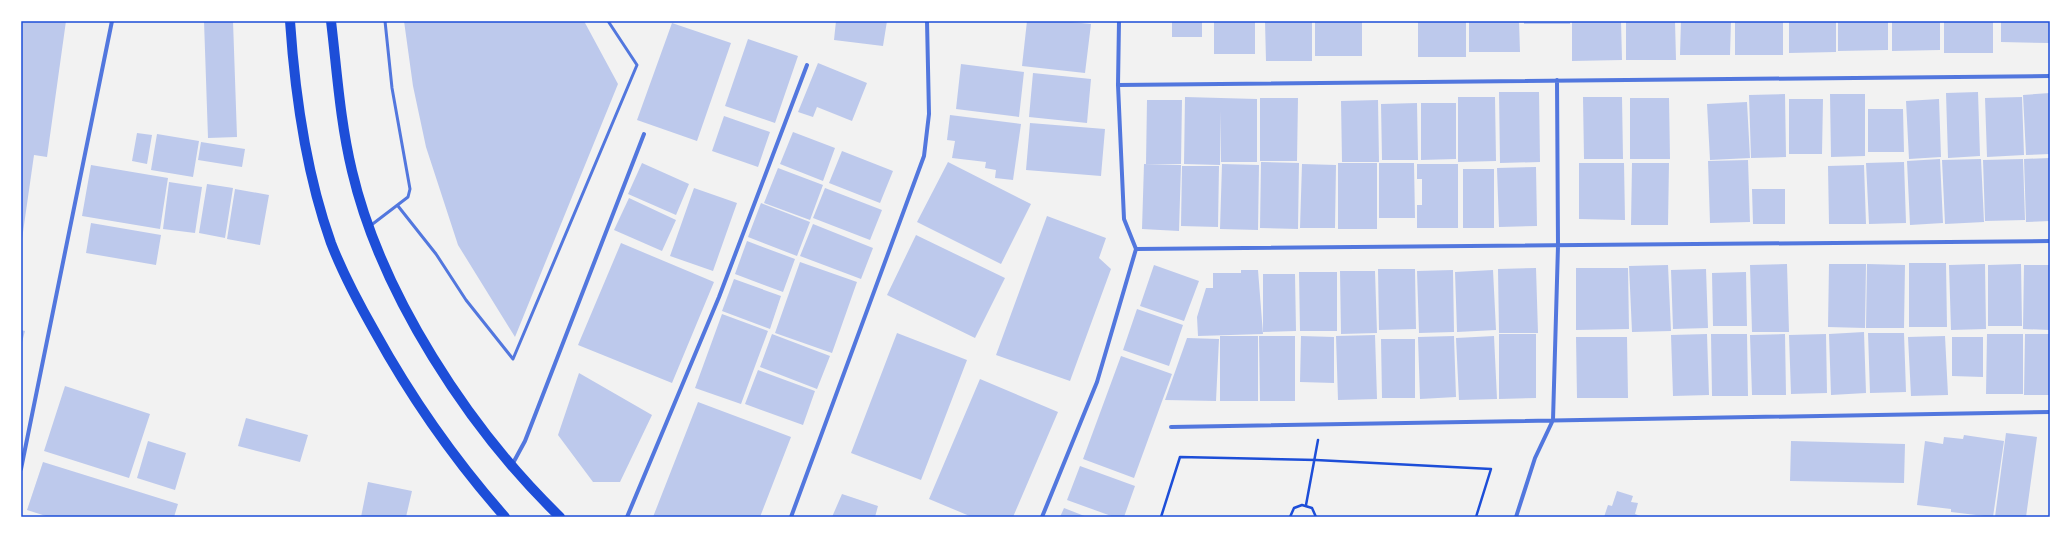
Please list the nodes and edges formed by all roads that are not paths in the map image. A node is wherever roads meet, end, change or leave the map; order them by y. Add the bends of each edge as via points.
1 (112, 21) edge
2 (290, 21) edge
3 (331, 21) edge
4 (385, 21) edge
5 (608, 21) edge
6 (927, 21) edge
7 (1119, 21) edge
8 (808, 65) dead end
9 (2050, 76) edge
10 (1557, 80) junction
11 (1118, 85) junction
12 (644, 134) dead end
13 (398, 206) junction
14 (369, 227) junction
15 (2050, 241) edge
16 (1558, 246) junction
17 (1136, 249) junction
18 (2050, 412) edge
19 (1554, 420) junction
20 (1170, 427) dead end
21 (512, 465) junction
22 (21, 470) edge
23 (505, 517) edge
24 (560, 517) edge
25 (628, 517) edge
26 (791, 517) edge
27 (1042, 517) edge
28 (1516, 517) edge

1 - 22 street
2 - 23 main road via 301,114 314,184 331,243 357,300 399,376 443,442
3 - 14 main road via 340,108 352,172
4 - 13 lane via 392,88 410,189 408,197
5 - 13 lane via 637,65 513,359 466,300 436,254
6 - 26 street via 929,114 924,156
7 - 11 street
8 - 25 street via 719,297
9 - 10 street
10 - 11 street
10 - 16 street
11 - 17 street via 1124,219
12 - 21 street via 525,440
13 - 14 lane
14 - 21 main road via 390,281 429,352 478,423
15 - 16 street
16 - 17 street
16 - 19 street
17 - 27 street via 1097,382
18 - 19 street
19 - 20 street
19 - 28 street via 1535,458
21 - 24 main road

